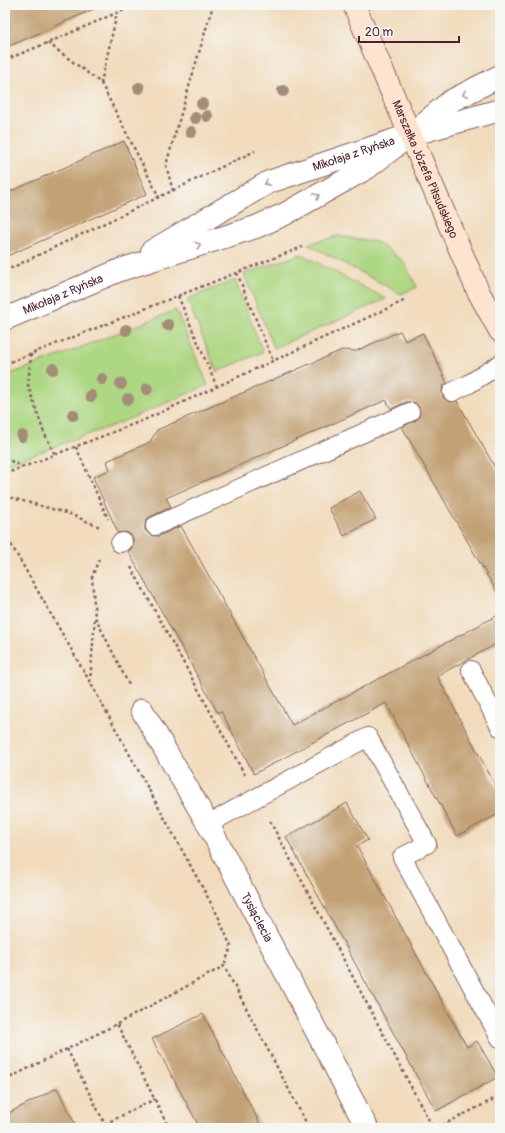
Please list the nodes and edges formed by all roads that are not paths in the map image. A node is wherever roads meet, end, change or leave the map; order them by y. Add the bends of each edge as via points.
1 (354, 5) edge
2 (500, 76) edge
3 (500, 110) edge
4 (410, 135) junction
5 (120, 270) junction
6 (5, 319) edge
7 (500, 331) edge
8 (500, 364) edge
9 (452, 392) dead end
10 (410, 412) dead end
11 (155, 526) dead end
12 (471, 670) dead end
13 (142, 710) road end
14 (500, 727) edge
15 (208, 824) junction
16 (500, 1038) edge
17 (367, 1128) edge

1 - 4 main road, Marszałka Józefa Piłsudskiego
2 -> 4 street via 451,102
3 - 4 street
4 -> 5 street, Mikołaja z Ryńska via 269,182
5 -> 4 street, Mikołaja z Ryńska via 256,227 285,214 367,168
4 - 7 main road, Marszałka Józefa Piłsudskiego via 478,291
5 - 6 street, Mikołaja z Ryńska
8 - 9 lane
10 - 11 lane
12 - 14 lane
13 - 15 street, Tysiąclecia
15 - 16 lane via 368,737 427,844 402,857
15 - 17 street, Tysiąclecia

